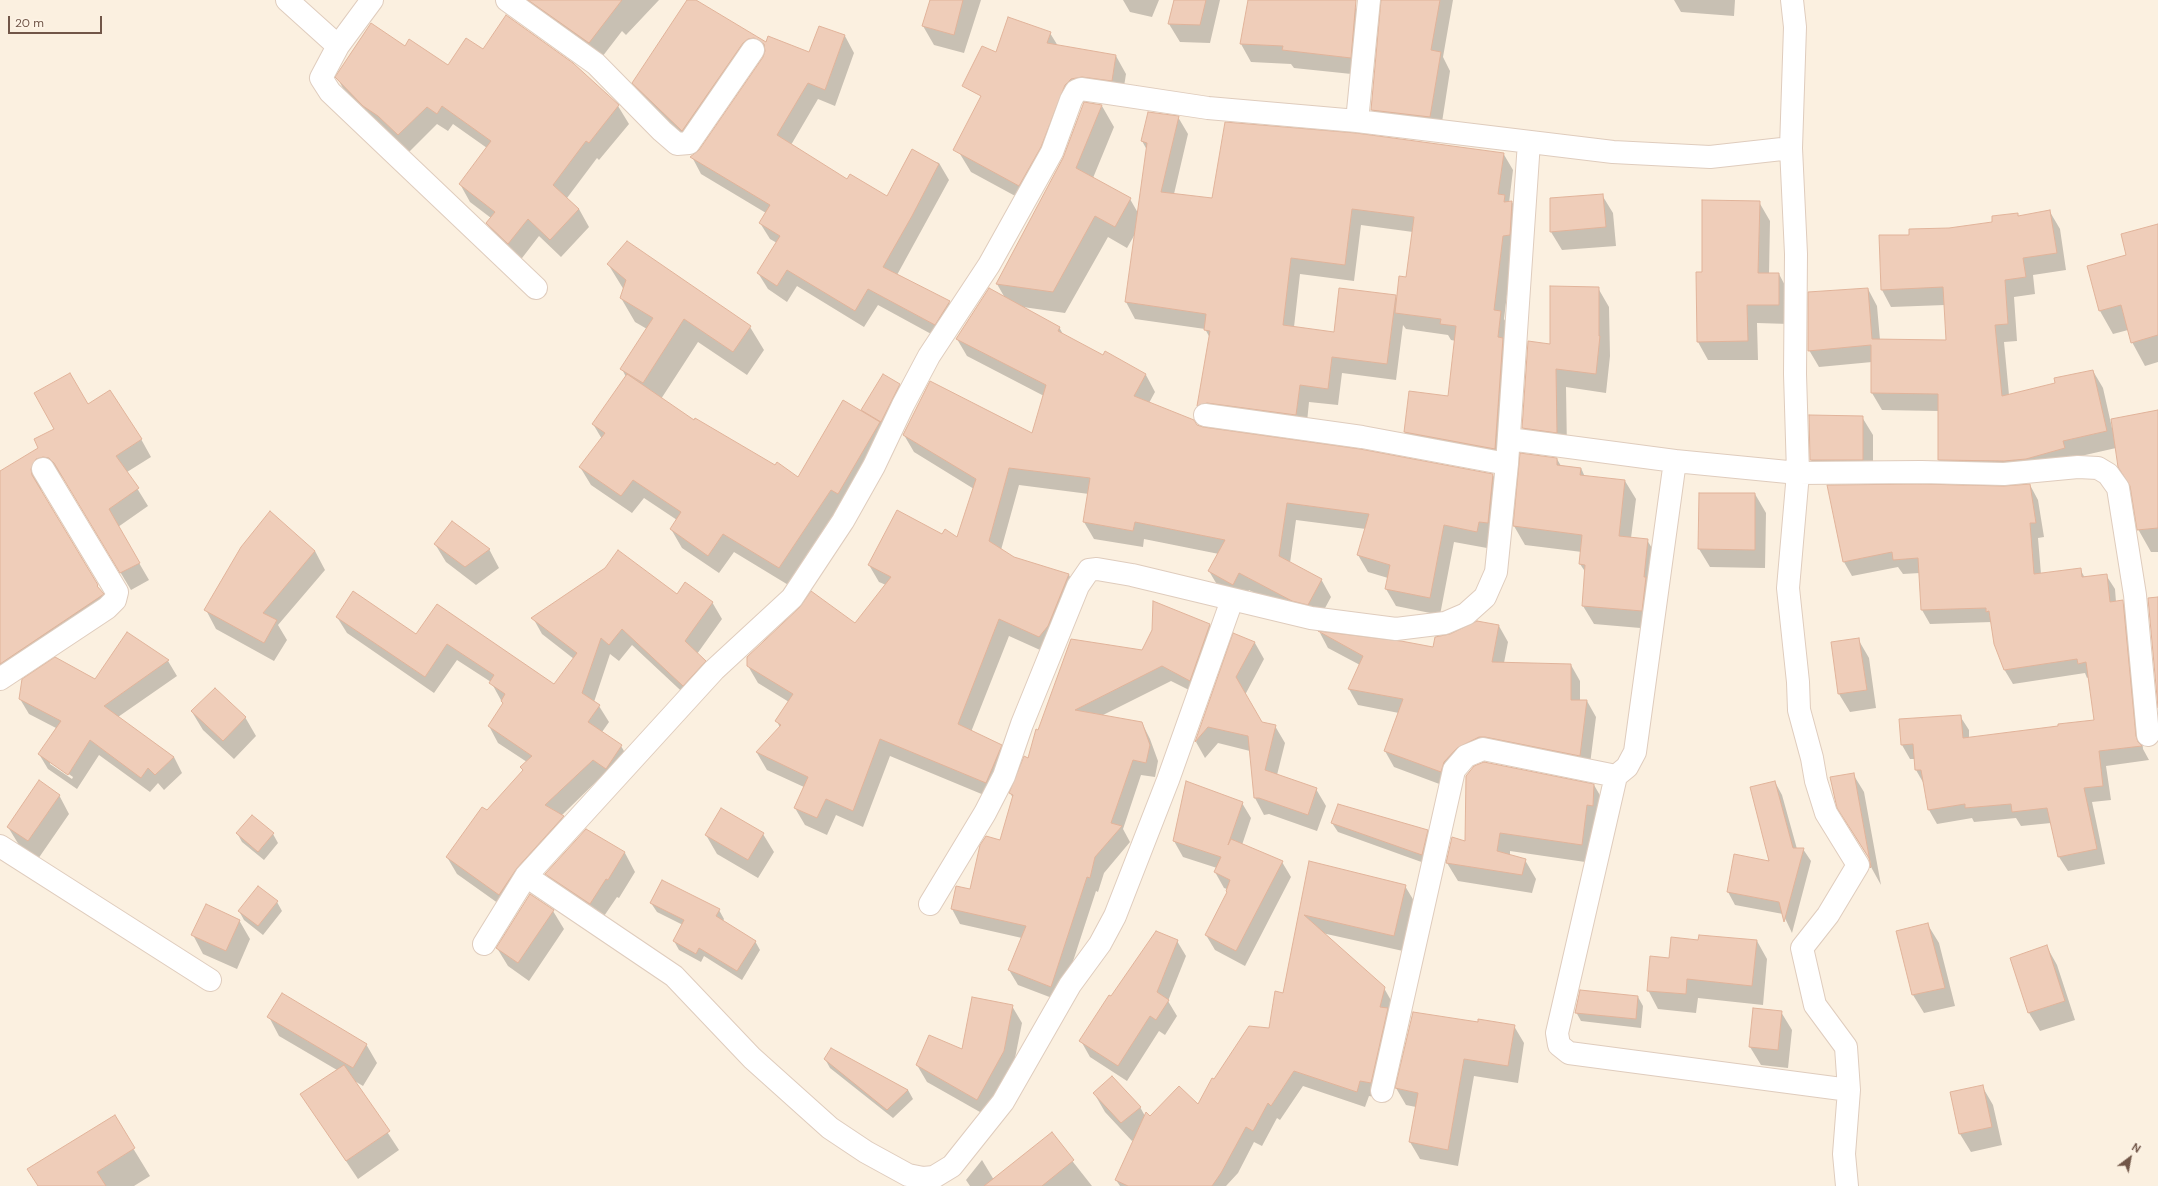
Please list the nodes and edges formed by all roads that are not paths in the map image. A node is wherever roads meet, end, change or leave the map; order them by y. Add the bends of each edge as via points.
1 (288, 0) edge
2 (372, 0) edge
3 (508, 0) edge
4 (1368, 0) edge
5 (1792, 0) edge
6 (338, 46) junction
7 (753, 50) dead end
8 (1357, 121) junction
9 (1529, 142) junction
10 (1791, 148) junction
11 (536, 288) dead end
12 (1205, 415) dead end
13 (1509, 439) junction
14 (1675, 461) junction
15 (1507, 464) junction
16 (43, 469) dead end
17 (1798, 473) junction
18 (1232, 600) junction
19 (0, 679) edge
20 (2148, 735) dead end
21 (1616, 776) junction
22 (0, 846) edge
23 (526, 876) junction
24 (930, 904) dead end
25 (484, 944) dead end
26 (210, 980) dead end
27 (1849, 1090) junction
28 (1382, 1092) dead end
29 (1847, 1186) edge

1 - 6 street
2 - 6 street
3 - 7 street via 596,64 677,144 689,144
4 - 8 street
5 - 10 street via 1795,27
6 - 11 street via 321,78 330,92
8 - 9 street
8 - 23 street via 1208,108 1081,89 1074,93 1052,152 989,265 929,356 874,466 843,521 792,598 714,670
9 - 10 street via 1613,152 1710,157
9 - 13 street
10 - 17 street via 1796,254 1795,374
12 - 15 street via 1362,437
13 - 14 street
13 - 15 street
14 - 17 street
14 - 21 street via 1635,752 1627,768
15 - 18 street via 1496,572 1485,597 1466,614 1445,623 1396,630 1311,618
16 - 19 street via 117,592 115,600 107,608
17 - 20 street via 2004,474 2078,467 2098,468 2108,474 2118,488 2135,595
17 - 27 street via 1788,588 1799,710 1826,813 1858,865 1828,915 1802,948 1815,1005 1846,1047
18 - 23 street via 1168,780 1109,927 1094,954 1070,985 1003,1102 952,1166 934,1177 908,1175 830,1128 752,1058 674,976
18 - 24 street via 1132,575 1089,570 1078,586 1022,724 1004,776 985,813
21 - 27 street via 1557,1033 1559,1045 1569,1053
21 - 28 street via 1483,749 1466,756 1454,770
22 - 26 street
23 - 25 street
27 - 29 street via 1844,1154

